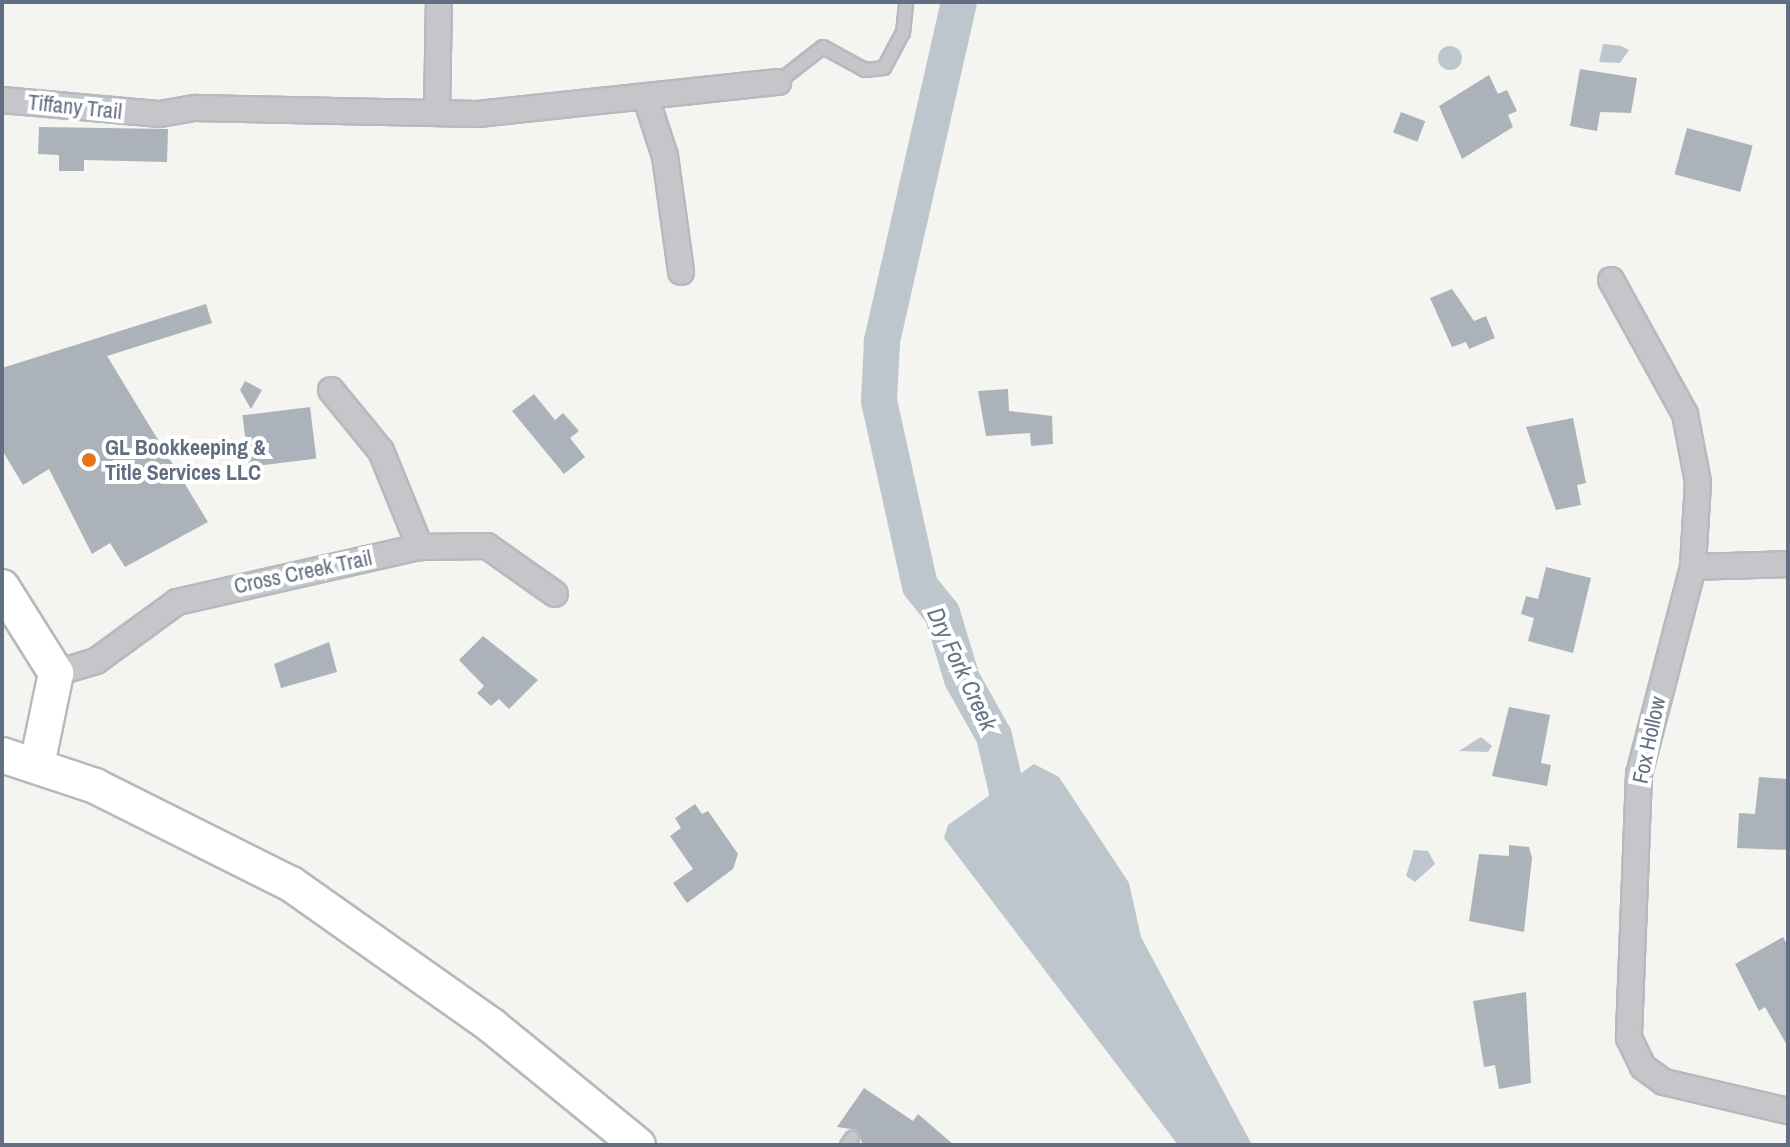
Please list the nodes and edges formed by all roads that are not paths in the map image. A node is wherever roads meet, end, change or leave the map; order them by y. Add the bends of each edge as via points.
1 (439, 2) edge
2 (906, 2) edge
3 (778, 82) joint
4 (646, 98) junction
5 (2, 100) edge
6 (437, 112) junction
7 (681, 272) dead end
8 (1611, 280) dead end
9 (331, 390) dead end
10 (420, 547) junction
11 (1788, 564) edge
12 (1693, 567) junction
13 (2, 587) edge
14 (555, 594) dead end
15 (56, 673) junction
16 (2, 755) edge
17 (37, 765) junction
18 (1788, 1111) edge
19 (638, 1145) edge

1 - 6 street
2 - 3 lane via 903,33 884,68 865,70 823,47
3 - 4 street, Tiffany Trail
4 - 6 street, Tiffany Trail
4 - 7 street via 665,156
5 - 6 street, Tiffany Trail via 145,113 195,108
8 - 12 street, Fox Hollow via 1685,414 1698,482
9 - 10 street via 381,451
10 - 14 street, Cross Creek Trail via 487,546
10 - 15 street, Cross Creek Trail via 177,602 96,661
11 - 12 street
12 - 18 street, Fox Hollow via 1639,774 1629,1038 1643,1067 1664,1082
13 - 15 main road
15 - 17 main road
16 - 17 main road
17 - 19 main road via 184,827 291,884 492,1026

